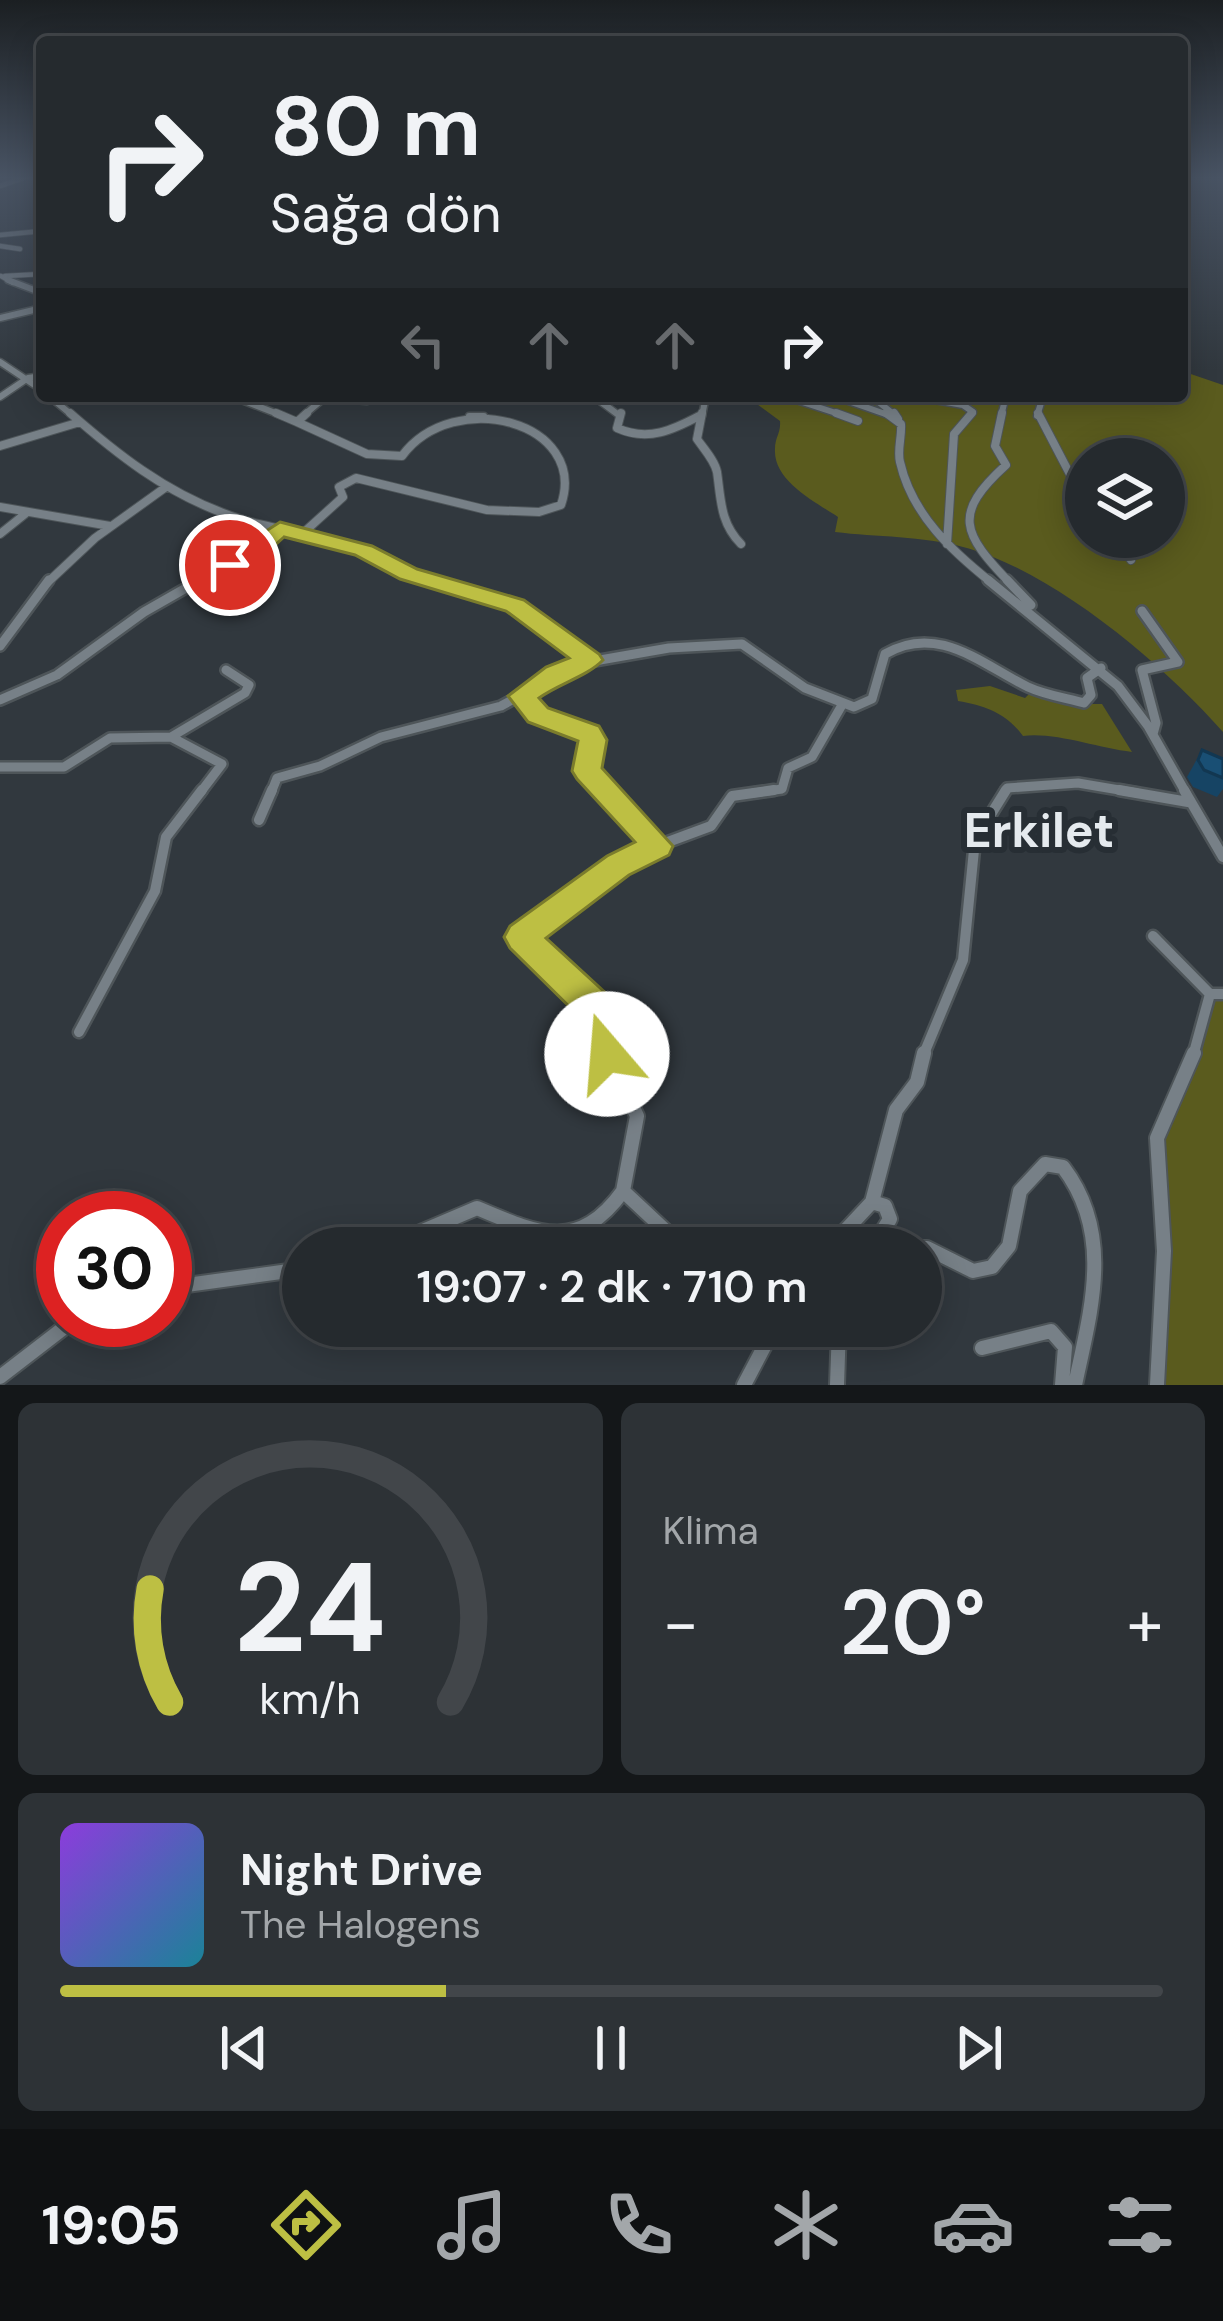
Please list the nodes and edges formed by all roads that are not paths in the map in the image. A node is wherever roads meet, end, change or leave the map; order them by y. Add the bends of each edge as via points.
1 (0, 246) edge
2 (20, 249) dead end
3 (36, 274) edge
4 (0, 276) edge
5 (36, 292) edge
6 (36, 309) edge
7 (0, 317) edge
8 (0, 362) edge
9 (36, 377) edge
10 (28, 378) junction
11 (36, 385) edge
12 (0, 398) edge
13 (57, 402) edge
14 (252, 402) edge
15 (322, 402) edge
16 (603, 402) edge
17 (704, 402) edge
18 (802, 402) edge
19 (849, 402) edge
20 (882, 402) edge
21 (944, 402) edge
22 (1005, 402) edge
23 (1036, 402) edge
24 (701, 416) junction
25 (858, 421) dead end
26 (80, 422) junction
27 (297, 422) junction
28 (899, 422) junction
29 (0, 446) edge
30 (1065, 468) edge
31 (166, 487) junction
32 (0, 507) edge
33 (25, 514) junction
34 (110, 526) junction
35 (280, 529) junction
36 (0, 534) edge
37 (302, 535) junction
38 (741, 544) dead end
39 (947, 544) junction
40 (1142, 611) dead end
41 (1042, 618) junction
42 (0, 646) edge
43 (590, 660) junction
44 (1101, 668) junction
45 (226, 670) dead end
46 (521, 696) junction
47 (0, 700) edge
48 (842, 705) junction
49 (1153, 734) junction
50 (171, 737) junction
51 (0, 767) edge
52 (1188, 802) junction
53 (259, 820) dead end
54 (657, 846) junction
55 (1223, 857) edge
56 (1153, 936) dead end
57 (1217, 994) edge
58 (79, 1032) dead end
59 (623, 1191) junction
60 (872, 1202) junction
61 (432, 1227) edge
62 (524, 1227) edge
63 (586, 1227) edge
64 (662, 1227) edge
65 (849, 1227) edge
66 (282, 1272) edge
67 (192, 1284) edge
68 (39, 1347) edge
69 (764, 1347) edge
70 (838, 1347) edge
71 (982, 1348) dead end
72 (0, 1377) edge
73 (744, 1385) edge
74 (837, 1385) edge
75 (1062, 1385) edge
76 (1076, 1385) edge
77 (1157, 1385) edge

1 - 2 street
3 - 4 street
4 - 5 street
6 - 7 street
8 - 10 street
9 - 10 street
10 - 11 street
10 - 12 street
13 - 26 street
14 - 27 street
15 - 27 street
16 - 24 street via 621,413 616,426 626,433 663,435
17 - 24 street
18 - 25 street
19 - 28 street
20 - 28 street
21 - 39 street via 973,412 954,434 959,464
22 - 41 street via 994,446 1005,467 976,493 969,521 980,547
23 - 30 street
24 - 38 street via 697,439 717,468 716,496
26 - 29 street
26 - 31 street
27 - 37 street via 367,454 403,456 417,436 468,416 527,428 563,466 569,486 561,505 532,512 356,478 339,487 343,497
28 - 39 street via 898,458 922,513
31 - 34 street
31 - 35 street
32 - 33 street
33 - 34 street
33 - 36 street
34 - 42 street via 54,575
35 - 37 street
35 - 47 street via 37,686
37 - 43 street via 515,605
39 - 41 street
40 - 49 street via 1178,662 1141,672
41 - 44 street
43 - 46 street
43 - 48 street via 737,643
44 - 48 street via 1087,678 1084,703 1018,682 964,647 902,644 884,654 869,702
44 - 49 street
45 - 50 street via 249,686 244,693
46 - 53 street via 277,778
46 - 54 street via 538,715 589,734 587,771
48 - 54 street via 812,757 788,768 782,789 732,796 712,826
49 - 52 street
50 - 51 street via 110,737 64,767
50 - 58 street via 222,764 166,837 154,891
52 - 55 street
52 - 60 street via 1078,782 1007,788 975,840 963,960 917,1082 896,1110
54 - 59 street via 618,865 522,937 611,1022 607,1054 637,1116
56 - 57 street
57 - 77 street via 1157,1138 1164,1251
59 - 63 street
59 - 64 street
60 - 65 street
60 - 76 street via 885,1206 890,1219 872,1248 926,1247 983,1270 1006,1255 1020,1190 1045,1164 1068,1172 1087,1210 1098,1264
61 - 62 street via 477,1208
66 - 67 street
68 - 72 street
69 - 73 street
70 - 74 street
71 - 75 street via 1051,1331 1065,1347

